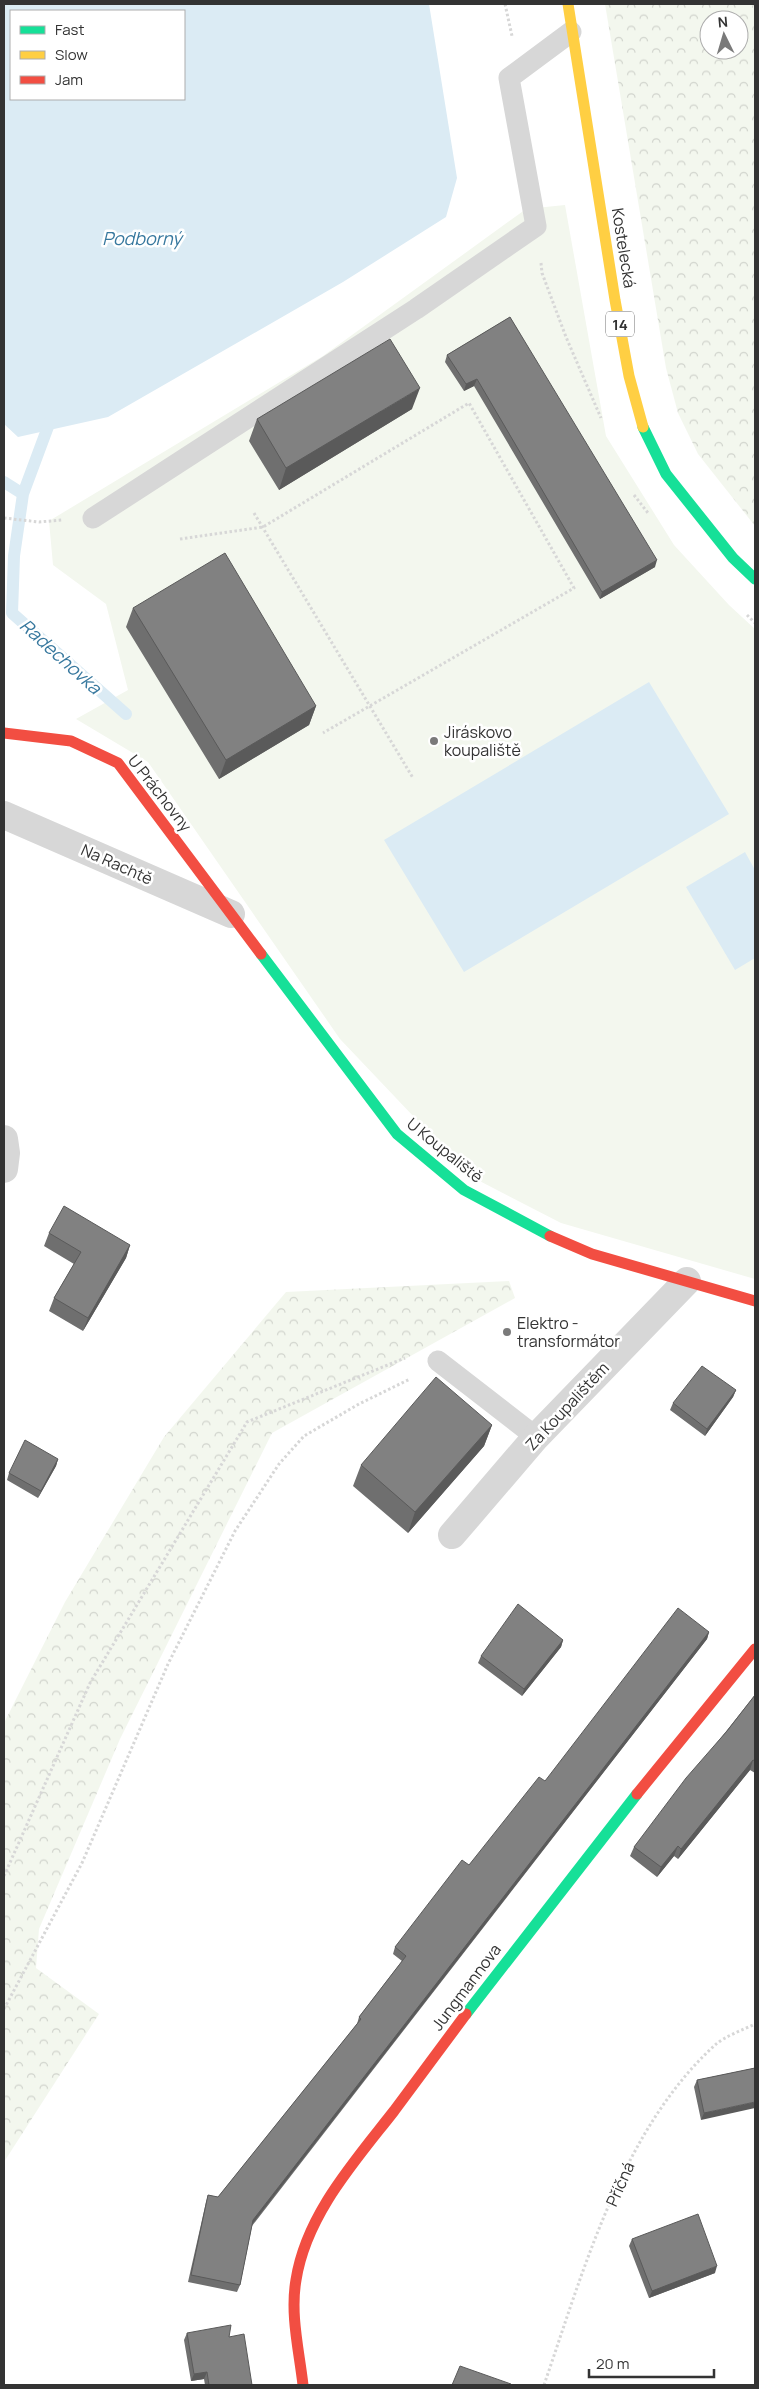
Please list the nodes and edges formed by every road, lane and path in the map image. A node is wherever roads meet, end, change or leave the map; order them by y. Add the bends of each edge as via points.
1 (568, 4) edge
2 (571, 32) junction
3 (254, 513) dead end
4 (4, 518) edge
5 (93, 518) joint
6 (263, 527) junction
7 (180, 539) dead end
8 (755, 579) edge
9 (371, 705) junction
10 (323, 732) dead end
11 (4, 733) edge
12 (413, 778) dead end
13 (4, 815) edge
14 (230, 914) junction
15 (4, 1139) edge
16 (4, 1168) edge
17 (687, 1281) junction
18 (755, 1301) edge
19 (440, 1363) junction
20 (536, 1437) junction
21 (452, 1535) dead end
22 (755, 1649) edge
23 (4, 1876) edge
24 (4, 2009) edge
25 (755, 2024) edge
26 (303, 2385) edge
27 (544, 2385) edge

1 - 2 street, Kostelecká / 14
2 - 5 lane via 509,78 536,226 416,309
2 - 8 street, Kostelecká / 14 via 629,376 643,426 666,474 732,558
3 - 6 path
4 - 5 path via 39,522
6 - 7 path
6 - 9 path
6 - 9 path via 469,403 574,588
9 - 10 path
9 - 12 path
11 - 14 street, U Práchovny via 72,741 118,763
13 - 14 street, Na Rachtě
14 - 17 street, U Koupaliště via 397,1134 464,1190 529,1226 592,1254
15 - 16 street
17 - 18 street, U Koupaliště
17 - 20 street, Za Koupalištěm
19 - 20 lane
19 - 23 path via 436,1345 247,1422 90,1683
19 - 24 path via 304,1436 280,1464 221,1557 168,1664 82,1863
20 - 21 street, Za Koupalištěm
22 - 26 street, Jungmannova via 467,2010 328,2200 308,2239 294,2292
25 - 27 path, Příčná via 716,2044 665,2099 623,2171

